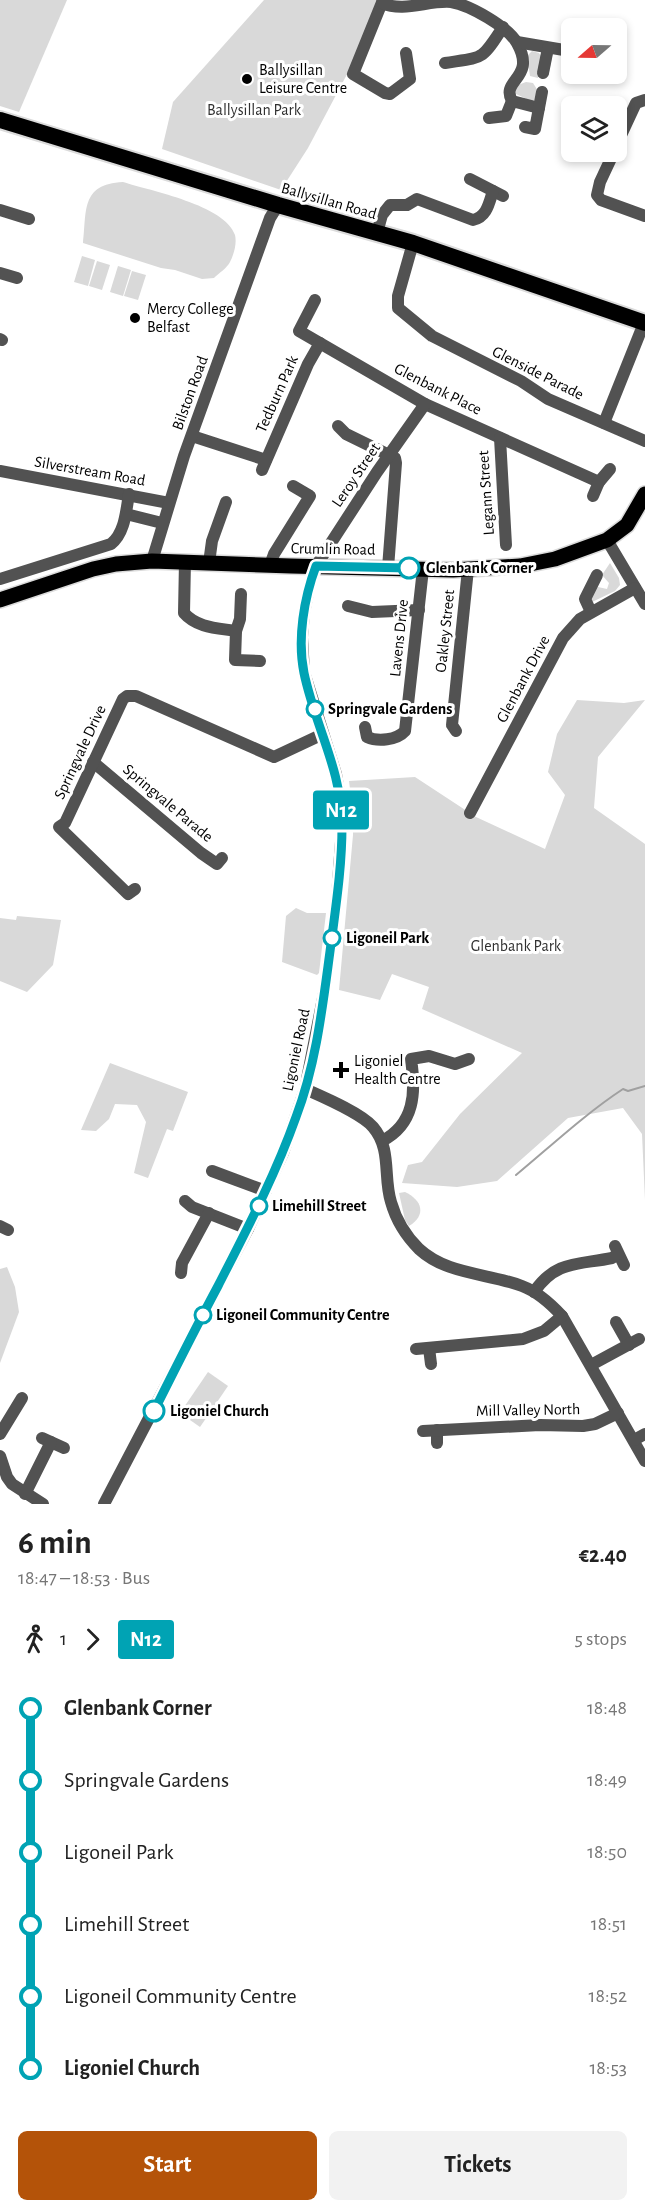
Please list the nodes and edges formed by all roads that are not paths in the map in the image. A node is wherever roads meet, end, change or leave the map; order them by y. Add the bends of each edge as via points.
1 (382, 2) edge
2 (503, 27) junction
3 (517, 42) junction
4 (548, 48) junction
5 (561, 50) edge
6 (406, 53) dead end
7 (445, 63) dead end
8 (543, 73) dead end
9 (542, 92) dead end
10 (645, 100) edge
11 (512, 101) junction
12 (539, 108) junction
13 (489, 118) dead end
14 (0, 120) edge
15 (627, 122) edge
16 (525, 127) dead end
17 (609, 162) edge
18 (470, 179) dead end
19 (278, 206) junction
20 (0, 210) edge
21 (645, 216) edge
22 (29, 219) dead end
23 (377, 233) junction
24 (413, 243) junction
25 (0, 273) edge
26 (17, 278) dead end
27 (315, 300) dead end
28 (645, 323) edge
29 (320, 343) junction
30 (425, 404) junction
31 (604, 423) junction
32 (338, 426) dead end
33 (192, 436) junction
34 (500, 438) junction
35 (645, 441) edge
36 (390, 455) junction
37 (610, 469) dead end
38 (2, 475) edge
39 (599, 482) junction
40 (293, 486) dead end
41 (129, 494) junction
42 (645, 494) edge
43 (593, 496) dead end
44 (226, 502) dead end
45 (169, 503) junction
46 (126, 514) junction
47 (162, 523) junction
48 (607, 540) junction
49 (506, 545) dead end
50 (152, 561) junction
51 (185, 561) junction
52 (209, 563) junction
53 (270, 565) junction
54 (316, 566) junction
55 (388, 568) junction
56 (423, 569) junction
57 (468, 569) junction
58 (600, 578) dead end
59 (0, 579) edge
60 (635, 588) junction
61 (241, 594) dead end
62 (0, 600) edge
63 (645, 604) edge
64 (348, 606) dead end
65 (419, 610) junction
66 (591, 612) junction
67 (236, 631) junction
68 (260, 661) dead end
69 (365, 727) dead end
70 (456, 732) dead end
71 (323, 734) junction
72 (93, 762) junction
73 (470, 813) dead end
74 (222, 858) dead end
75 (135, 889) dead end
76 (469, 1059) dead end
77 (305, 1089) junction
78 (382, 1141) junction
79 (212, 1171) dead end
80 (266, 1191) junction
81 (185, 1201) dead end
82 (209, 1213) junction
83 (248, 1228) junction
84 (619, 1255) dead end
85 (181, 1273) dead end
86 (534, 1292) junction
87 (562, 1316) junction
88 (616, 1322) dead end
89 (431, 1364) dead end
90 (591, 1365) junction
91 (22, 1398) dead end
92 (618, 1413) junction
93 (423, 1431) dead end
94 (0, 1434) edge
95 (639, 1437) edge
96 (63, 1448) dead end
97 (0, 1456) edge
98 (645, 1461) edge
99 (25, 1494) junction
100 (43, 1504) edge
101 (104, 1504) edge

1 - 2 street via 395,7 451,2
1 - 6 street via 353,74 390,94 410,79
2 - 3 street
2 - 7 street via 486,54
3 - 4 street
3 - 11 street via 524,64 523,72 509,87
4 - 5 street
4 - 8 street
9 - 12 street
10 - 15 street via 636,103
11 - 12 street
11 - 13 street via 506,116
12 - 16 street via 535,129
14 - 19 highway, Ballysillan Road
17 - 21 street via 597,195
18 - 23 street via 498,194 479,219 417,200 407,205 390,205 382,215
19 - 23 highway, Ballysillan Road
19 - 33 street, Bilston Road via 270,218
20 - 22 street
23 - 24 highway, Ballysillan Road
24 - 28 highway, Ballysillan Road
24 - 31 street, Glenside Parade via 398,308 449,346 521,381 548,399
25 - 26 street
27 - 29 street, Glenbank Place via 299,331
28 - 31 street
29 - 30 street, Glenbank Place
29 - 33 street, Tedburn Park via 264,465
30 - 34 street, Glenbank Place
30 - 36 street, Leroy Street
31 - 35 street, Glenside Parade
32 - 36 street via 346,434
33 - 45 street, Bilston Road
34 - 39 street, Glenbank Place
34 - 49 street, Legann Street
36 - 54 street, Leroy Street
36 - 55 street via 396,463
37 - 39 street
38 - 41 street, Silverstream Road
39 - 43 street
40 - 53 street via 309,496
41 - 45 street, Silverstream Road
41 - 46 street
42 - 48 main road, Crumlin Road via 627,525
44 - 52 street via 212,541
45 - 47 street, Bilston Road
46 - 47 street
46 - 59 street via 111,544
47 - 50 street, Bilston Road
48 - 57 main road, Crumlin Road via 544,562
48 - 60 street
50 - 51 main road, Crumlin Road
50 - 62 main road, Crumlin Road via 93,569
51 - 52 main road, Crumlin Road
51 - 67 street via 184,613 206,627
52 - 53 main road, Crumlin Road
53 - 54 main road, Crumlin Road
54 - 55 main road, Crumlin Road
54 - 71 street, Ligoniel Road via 304,614 302,653
55 - 56 main road, Crumlin Road
56 - 57 main road, Crumlin Road
56 - 65 street, Lavens Drive
57 - 70 street, Oakley Street via 452,725
58 - 66 street via 585,599
60 - 63 street
60 - 66 street, Glenbank Drive
61 - 67 street
64 - 65 street via 372,612
65 - 69 street, Lavens Drive via 410,734 376,741 367,737
66 - 73 street, Glenbank Drive via 563,638
67 - 68 street via 235,660
71 - 72 street, Springvale Drive via 274,758 136,696 127,696
71 - 77 street, Ligoniel Road via 337,781 342,828 326,983
72 - 74 street, Springvale Parade via 201,853 217,864
72 - 75 street, Springvale Drive via 65,824 60,827 128,894
76 - 78 street via 455,1064 429,1056 411,1059 414,1078 404,1124 396,1134
77 - 78 street via 372,1125
77 - 80 street, Ligoniel Road
78 - 86 street via 390,1202 398,1221 421,1251 453,1268
79 - 80 street
80 - 83 street, Ligoniel Road
81 - 82 street
82 - 83 street
82 - 85 street via 182,1263
83 - 101 street, Ligoniel Road
84 - 86 street via 560,1267
86 - 87 street
87 - 89 street via 544,1331 523,1339 423,1348
87 - 90 street
88 - 90 street via 634,1342
90 - 92 street
91 - 94 street
92 - 93 street, Mill Valley North via 584,1426 540,1425 437,1436
92 - 95 street
95 - 98 street
96 - 99 street via 47,1440
97 - 99 street via 7,1477
99 - 100 street

